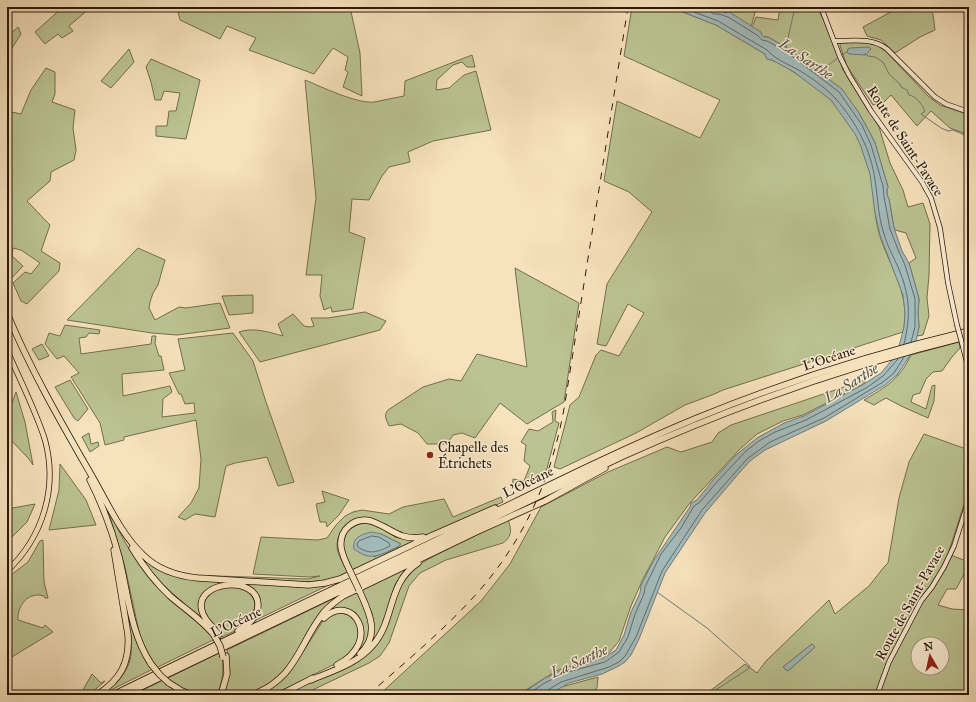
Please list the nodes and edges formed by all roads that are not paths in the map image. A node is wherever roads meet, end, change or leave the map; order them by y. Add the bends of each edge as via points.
1 (820, 7) edge
2 (834, 41) junction
3 (969, 112) edge
4 (7, 313) edge
5 (7, 322) edge
6 (969, 331) edge
7 (969, 336) edge
8 (920, 346) junction
9 (7, 350) edge
10 (969, 371) edge
11 (735, 406) junction
12 (711, 415) junction
13 (621, 457) junction
14 (969, 499) edge
15 (518, 501) junction
16 (101, 504) junction
17 (123, 530) junction
18 (431, 536) junction
19 (452, 543) junction
20 (7, 571) edge
21 (310, 633) junction
22 (217, 635) junction
23 (212, 646) junction
24 (225, 656) junction
25 (311, 680) junction
26 (97, 695) edge
27 (113, 695) edge
28 (124, 695) edge
29 (192, 695) edge
30 (217, 695) edge
31 (221, 695) edge
32 (252, 695) edge
33 (280, 695) edge
34 (877, 695) edge

1 - 2 street, Route de Saint-Pavace
2 - 3 street via 878,42 935,97
2 - 10 street, Route de Saint-Pavace, bridge via 843,65 856,87 931,198 940,228 949,290
4 - 17 highway via 29,362
5 - 16 highway via 39,390
6 - 8 highway, L’Océane
7 - 8 highway, L’Océane
8 - 11 highway, L’Océane
8 - 11 highway, L’Océane via 885,352 813,375
9 - 20 main road via 44,436 50,477 46,504 38,529 27,548
11 - 12 highway, L’Océane
12 - 13 highway, L’Océane
12 - 15 highway, L’Océane via 631,447
13 - 19 highway via 617,462 545,501
13 - 28 highway, L’Océane
14 - 34 street, Route de Saint-Pavace via 954,546 932,587 921,600 889,662
15 - 18 highway via 510,501
15 - 23 highway, L’Océane
16 - 26 highway via 115,556 128,649 121,673 111,685
16 - 29 highway, bridge via 111,528 132,617 144,654 169,683
17 - 18 highway via 146,558 176,575 303,585 317,585 340,579
17 - 22 highway via 150,575
18 - 25 highway, bridge via 405,538 376,522 366,520 355,522 346,528 340,543 342,554 369,611 371,633 363,650 353,658
19 - 21 highway via 343,596 325,611
19 - 25 highway via 417,563 406,573 394,593 383,630 364,654
21 - 25 highway via 328,613 336,610 347,611 357,618 361,629 361,637 355,652
21 - 32 highway via 300,654 286,672 270,686
22 - 23 highway via 202,611 205,595 215,588 227,585 242,586 251,591 258,604 254,617 243,628
22 - 24 highway, bridge
23 - 27 highway, L’Océane
24 - 30 highway via 223,682
24 - 31 highway via 227,674
25 - 33 highway

